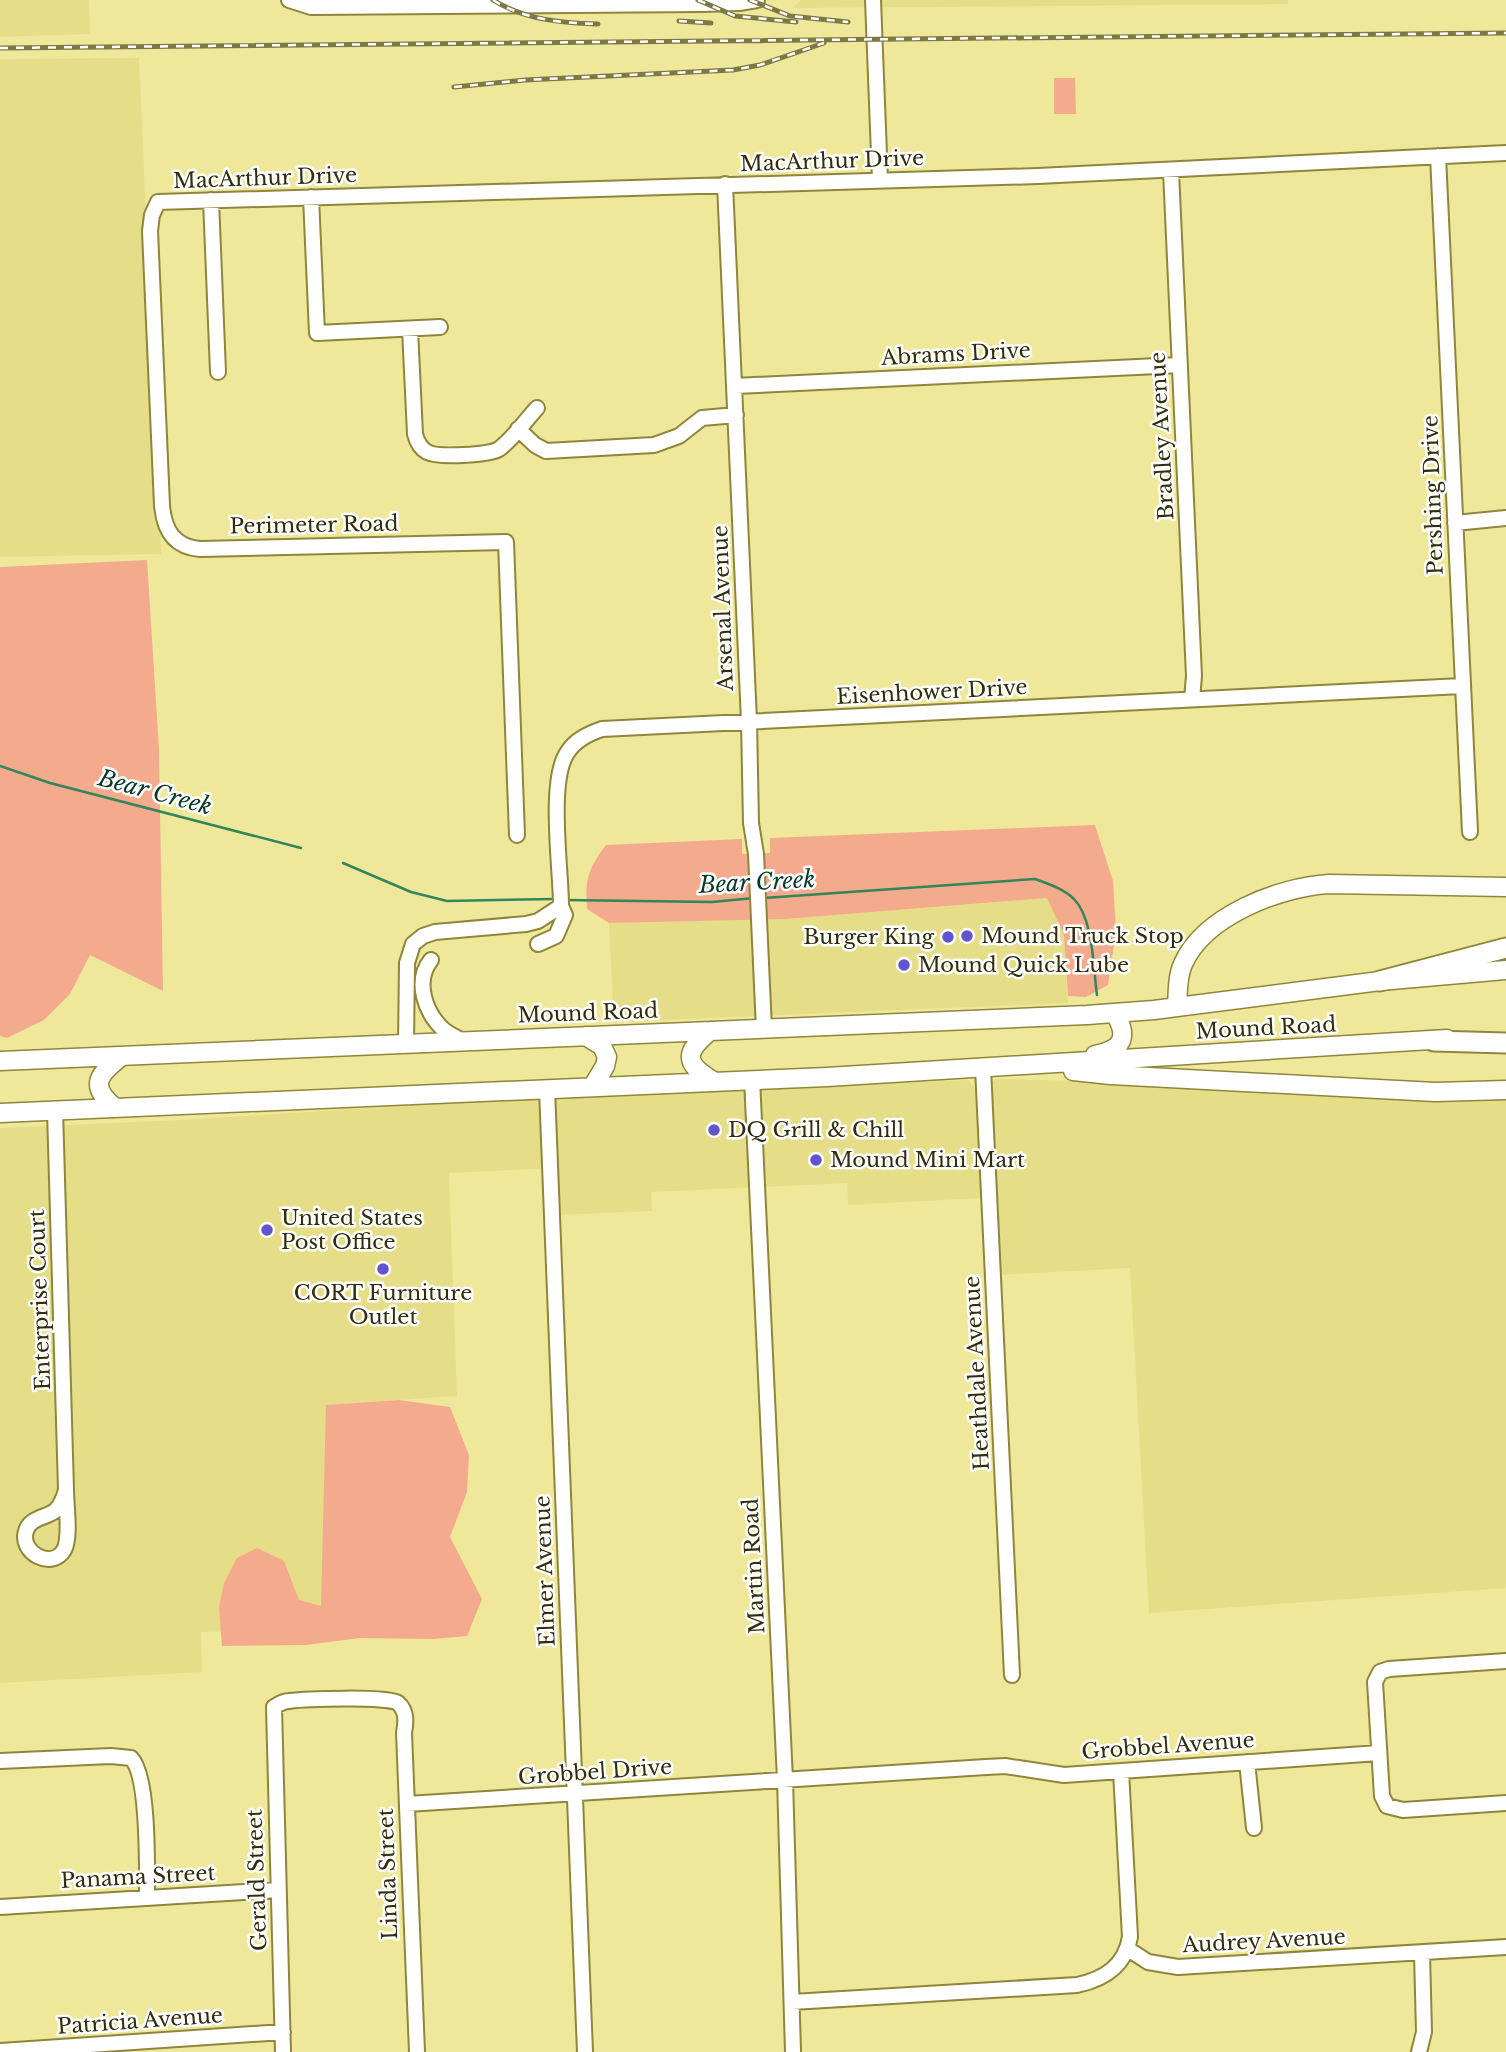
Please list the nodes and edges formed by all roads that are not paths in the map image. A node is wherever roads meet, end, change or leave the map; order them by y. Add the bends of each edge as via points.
1 (289, 0) edge
2 (757, 0) edge
3 (873, 0) edge
4 (1506, 153) edge
5 (1438, 156) junction
6 (1171, 171) junction
7 (880, 180) junction
8 (725, 184) junction
9 (311, 197) junction
10 (211, 200) junction
11 (158, 202) joint
12 (440, 327) dead end
13 (410, 329) junction
14 (1179, 365) junction
15 (218, 372) dead end
16 (735, 386) junction
17 (537, 408) dead end
18 (736, 415) junction
19 (518, 429) junction
20 (1506, 518) edge
21 (1455, 523) junction
22 (1462, 686) junction
23 (1192, 699) junction
24 (749, 721) junction
25 (1471, 832) dead end
26 (517, 835) dead end
27 (1506, 887) edge
28 (561, 905) junction
29 (538, 944) dead end
30 (1506, 948) edge
31 (431, 960) dead end
32 (1506, 970) edge
33 (1380, 981) junction
34 (1177, 1007) junction
35 (1115, 1013) junction
36 (764, 1029) junction
37 (710, 1031) junction
38 (1506, 1033) edge
39 (586, 1036) junction
40 (463, 1041) junction
41 (1434, 1041) junction
42 (1506, 1043) edge
43 (406, 1044) junction
44 (122, 1056) junction
45 (0, 1061) edge
46 (1058, 1063) junction
47 (1028, 1065) junction
48 (983, 1068) junction
49 (752, 1079) junction
50 (713, 1081) junction
51 (593, 1086) junction
52 (547, 1089) junction
53 (1506, 1090) edge
54 (114, 1107) junction
55 (55, 1110) junction
56 (0, 1113) edge
57 (66, 1490) junction
58 (1506, 1661) edge
59 (1012, 1675) dead end
60 (274, 1707) joint
61 (1379, 1753) junction
62 (0, 1761) edge
63 (1248, 1762) junction
64 (1121, 1771) junction
65 (785, 1780) junction
66 (575, 1795) junction
67 (1506, 1802) edge
68 (407, 1804) junction
69 (1254, 1828) dead end
70 (278, 1890) junction
71 (147, 1897) junction
72 (0, 1907) edge
73 (1506, 1947) edge
74 (1128, 1949) junction
75 (1422, 1952) junction
76 (792, 2003) junction
77 (283, 2032) junction
78 (0, 2051) edge
79 (284, 2052) edge
80 (417, 2052) edge
81 (585, 2052) edge
82 (793, 2052) edge
83 (1419, 2052) edge

1 - 2 street via 311,7
3 - 7 street
4 - 5 street, MacArthur Drive
5 - 6 street, MacArthur Drive
5 - 21 street, Pershing Drive
6 - 7 street, MacArthur Drive
6 - 14 street, Bradley Avenue
7 - 8 street, MacArthur Drive
8 - 9 street, MacArthur Drive
8 - 16 street, Arsenal Avenue
9 - 10 street, MacArthur Drive
9 - 13 street via 317,333
10 - 11 street, MacArthur Drive
10 - 15 street
11 - 26 street, Perimeter Road via 150,231 162,505 168,532 179,543 200,549 506,542
12 - 13 street
13 - 19 street via 415,434 422,448 436,455 491,452
14 - 16 street, Abrams Drive
14 - 23 street, Bradley Avenue
16 - 18 street, Arsenal Avenue
17 - 19 street
18 - 19 street via 702,418 667,442 640,447 545,451
18 - 24 street, Arsenal Avenue
20 - 21 street
21 - 22 street, Pershing Drive
22 - 23 street, Eisenhower Drive
22 - 25 street, Pershing Drive
23 - 24 street, Eisenhower Drive
24 - 28 street, Eisenhower Drive via 612,727 580,739 566,755 559,775
24 - 36 street, Arsenal Avenue
27 - 34 main road, Mound Road via 1339,884 1303,887 1264,899 1221,922 1192,949 1180,973
28 - 29 street, Eisenhower Drive via 565,915 560,930 552,940
28 - 43 street via 526,924 435,932 418,939 407,963
30 - 33 highway
31 - 40 street via 422,980 430,1013 444,1030
32 - 33 main road, Mound Road
33 - 34 main road, Mound Road
34 - 35 main road, Mound Road
35 - 36 main road, Mound Road
35 - 46 main road via 1122,1026 1119,1045 1109,1052
36 - 37 main road, Mound Road
37 - 39 main road, Mound Road
37 - 50 main road via 692,1049 691,1058 696,1071
38 - 41 main road, Mound Road
39 - 40 main road, Mound Road
39 - 51 main road via 601,1046 607,1057
40 - 43 main road, Mound Road
41 - 42 highway
41 - 46 main road, Mound Road
43 - 44 main road, Mound Road
44 - 45 main road, Mound Road
44 - 54 main road via 99,1080 103,1097
46 - 47 main road, Mound Road
47 - 48 main road, Mound Road
47 - 53 main road, Mound Road via 1111,1075 1358,1089
48 - 49 main road, Mound Road
48 - 59 street, Heathdale Avenue
49 - 50 main road, Mound Road
49 - 65 street, Martin Road
50 - 51 main road, Mound Road
51 - 52 main road, Mound Road
52 - 54 main road, Mound Road
52 - 66 street, Elmer Avenue
54 - 55 main road, Mound Road
55 - 56 main road, Mound Road
55 - 57 street, Enterprise Court
57 - 57 street, Enterprise Court via 55,1511 28,1527 25,1542 35,1556 53,1558 64,1551
58 - 61 street via 1380,1672 1375,1682
60 - 68 street, Linda Street via 288,1701 393,1700 404,1711 406,1722
60 - 70 street, Gerald Street
61 - 63 street, Grobbel Avenue
61 - 67 street via 1382,1796 1390,1808
62 - 71 street via 111,1756 136,1762 141,1778
63 - 64 street, Grobbel Avenue
63 - 69 street
64 - 65 street, Grobbel Avenue via 1056,1775 1005,1766
64 - 74 street
65 - 66 street, Grobbel Drive
65 - 76 street, Martin Road
66 - 68 street, Grobbel Drive
66 - 81 street, Elmer Avenue
68 - 80 street, Linda Street
70 - 71 street, Panama Street
70 - 77 street, Gerald Street
71 - 72 street, Panama Street
73 - 75 street, Audrey Avenue
74 - 75 street, Audrey Avenue via 1148,1962 1178,1967
74 - 76 street via 1109,1973 1077,1985
75 - 83 street via 1424,2032
76 - 82 street, Martin Road
77 - 78 street, Patricia Avenue
77 - 79 street, Gerald Street

